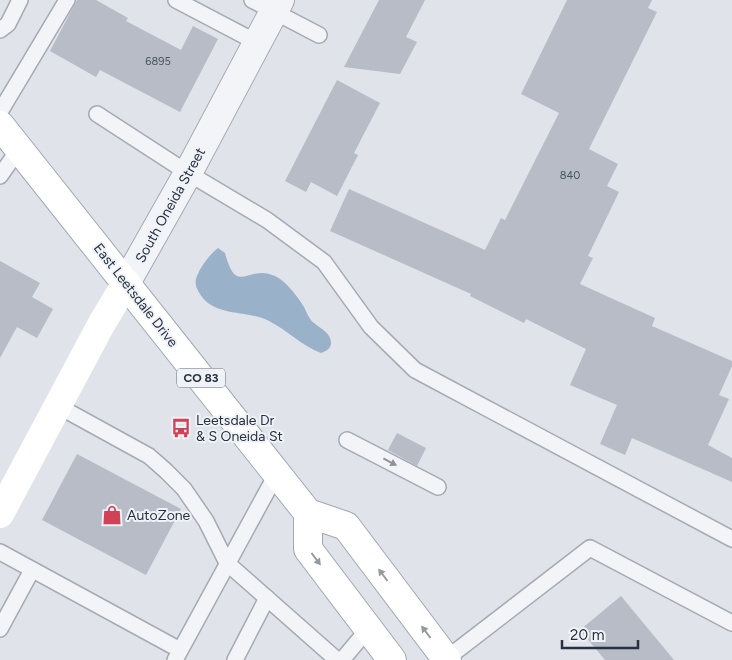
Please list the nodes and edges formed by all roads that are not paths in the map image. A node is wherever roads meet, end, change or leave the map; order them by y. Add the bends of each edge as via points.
1 (20, 0) edge
2 (67, 0) edge
3 (176, 0) edge
4 (269, 4) edge
5 (0, 30) edge
6 (319, 35) dead end
7 (258, 43) junction
8 (0, 112) edge
9 (97, 114) dead end
10 (0, 126) edge
11 (19, 149) junction
12 (188, 173) junction
13 (0, 176) edge
14 (126, 282) junction
15 (58, 406) junction
16 (347, 440) dead end
17 (277, 473) junction
18 (438, 487) dead end
19 (308, 513) junction
20 (0, 514) edge
21 (732, 539) edge
22 (0, 552) edge
23 (227, 563) junction
24 (32, 570) junction
25 (267, 598) junction
26 (732, 623) edge
27 (368, 628) junction
28 (0, 629) edge
29 (177, 655) edge
30 (447, 659) edge
31 (235, 660) edge
32 (338, 660) edge
33 (342, 660) edge
34 (392, 660) edge

1 - 5 lane via 8,24
2 - 8 lane
3 - 7 lane
4 - 6 lane
4 - 7 street, South Oneida Street
7 - 12 street, South Oneida Street
9 - 12 lane
10 - 11 main road, East Leetsdale Drive / CO 83
11 - 13 lane
11 - 14 main road, East Leetsdale Drive / CO 83
12 - 14 street, South Oneida Street
12 - 21 lane via 267,220 324,262 371,327 415,370
14 - 15 main road, South Oneida Street
14 - 17 main road, East Leetsdale Drive / CO 83
15 - 20 main road, South Oneida Street
15 - 23 lane via 149,456 166,471 184,489 206,521
16 -> 18 lane
17 - 19 main road, East Leetsdale Drive / CO 83
17 - 23 lane
19 -> 27 main road via 308,549
30 -> 19 main road via 346,526
22 - 24 lane
23 - 25 lane
23 - 29 lane
24 - 28 lane
24 - 29 lane
25 - 31 lane
25 - 32 lane
26 - 30 lane via 590,548
27 - 33 lane
27 - 34 main road

